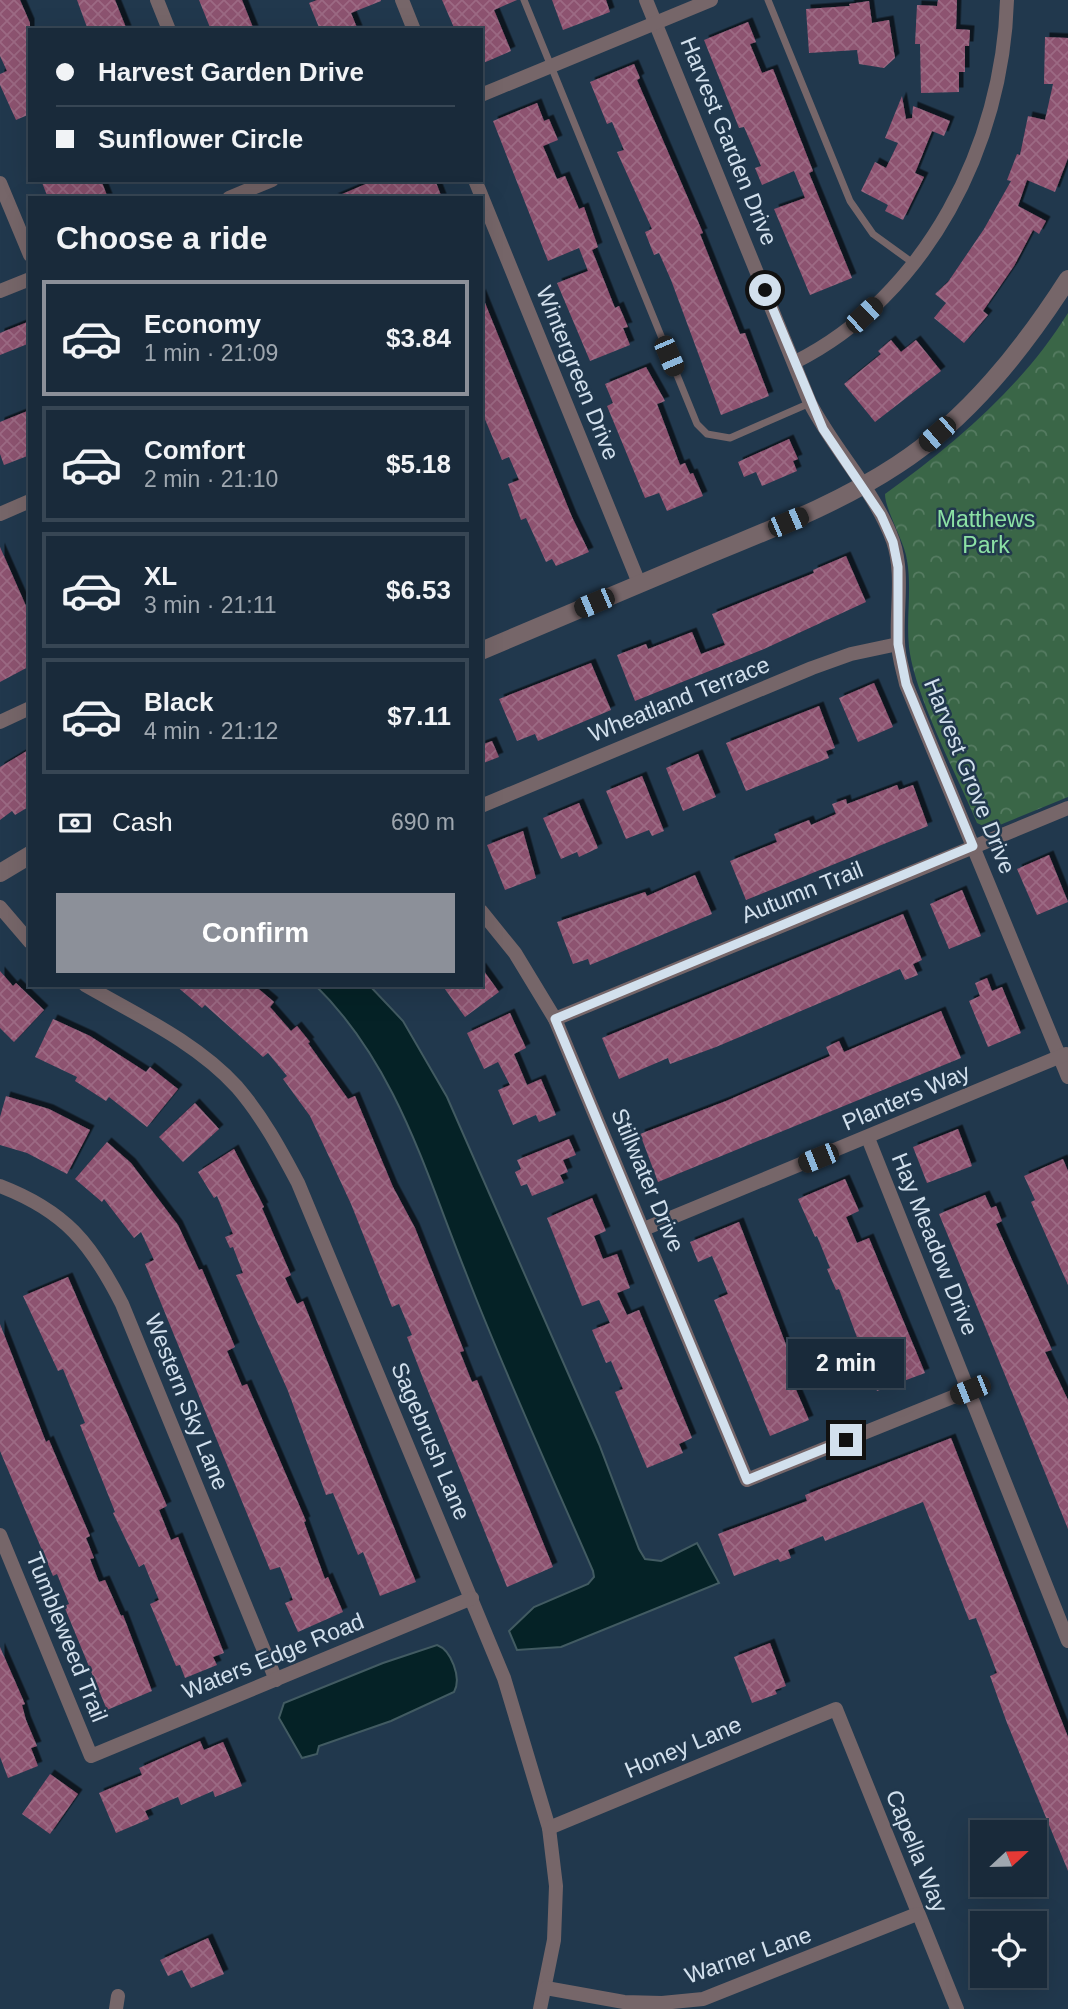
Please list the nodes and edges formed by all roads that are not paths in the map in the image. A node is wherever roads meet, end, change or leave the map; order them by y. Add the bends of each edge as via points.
1 (157, 0) edge
2 (402, 0) edge
3 (524, 0) edge
4 (646, 0) edge
5 (711, 0) edge
6 (768, 0) edge
7 (1007, 0) edge
8 (656, 23) junction
9 (168, 28) edge
10 (413, 28) edge
11 (551, 67) junction
12 (483, 94) edge
13 (267, 182) edge
14 (0, 183) edge
15 (233, 196) edge
16 (483, 200) edge
17 (28, 250) edge
18 (913, 263) junction
19 (1068, 279) edge
20 (28, 280) edge
21 (0, 291) edge
22 (795, 362) junction
23 (810, 403) junction
24 (862, 486) junction
25 (28, 502) edge
26 (0, 514) edge
27 (639, 583) junction
28 (898, 644) junction
29 (483, 650) edge
30 (28, 709) edge
31 (0, 722) edge
32 (483, 805) edge
33 (1068, 808) edge
34 (973, 846) junction
35 (28, 856) edge
36 (0, 873) edge
37 (0, 907) edge
38 (483, 914) edge
39 (28, 940) edge
40 (88, 987) edge
41 (555, 1019) junction
42 (1064, 1055) edge
43 (1068, 1077) edge
44 (868, 1138) junction
45 (0, 1186) edge
46 (645, 1229) junction
47 (970, 1390) junction
48 (0, 1535) edge
49 (472, 1598) junction
50 (1068, 1641) edge
51 (276, 1680) junction
52 (836, 1709) joint
53 (91, 1756) joint
54 (549, 1828) junction
55 (917, 1914) junction
56 (546, 1988) junction
57 (540, 2009) edge
58 (957, 2009) edge

1 - 9 street
2 - 10 street
3 - 11 lane
4 - 8 street, Harvest Garden Drive
5 - 8 street
6 - 18 lane via 850,201 873,234
7 - 18 street via 1003,63 987,123 966,178
8 - 11 street
8 - 22 street, Harvest Garden Drive
11 - 12 street
11 - 23 lane via 697,424 707,434 730,438
13 - 15 street
14 - 17 street
16 - 27 street, Wintergreen Drive
18 - 22 street via 864,315 830,343
19 - 24 street via 1031,335 969,404 924,445
20 - 21 street
22 - 23 street, Harvest Garden Drive
23 - 24 street, Harvest Garden Drive
24 - 27 street via 813,512
24 - 28 street, Harvest Grove Drive via 893,542 898,567
25 - 26 street
27 - 29 street
28 - 32 street, Wheatland Terrace via 812,668
28 - 34 street, Harvest Grove Drive via 906,684
30 - 31 street
33 - 34 street, Autumn Trail
34 - 41 street, Autumn Trail
34 - 42 street, Harvest Grove Drive
35 - 36 street
37 - 39 street
38 - 41 street, Stillwater Drive
40 - 49 street, Sagebrush Lane via 199,1053 236,1087 272,1134 298,1183
41 - 46 street, Stillwater Drive
42 - 43 street, Harvest Grove Drive
42 - 44 street, Planters Way
44 - 46 street, Planters Way
44 - 47 street, Hay Meadow Drive
45 - 51 street, Western Sky Lane via 34,1199 68,1224 100,1261 122,1304
46 - 47 street, Stillwater Drive via 747,1480
47 - 50 street, Hay Meadow Drive
48 - 53 street, Tumbleweed Trail
49 - 51 street, Waters Edge Road
49 - 54 street, Sagebrush Lane via 504,1678
51 - 53 street, Waters Edge Road
52 - 54 street, Honey Lane
52 - 55 street, Capella Way
54 - 56 street, Sagebrush Lane via 556,1886
55 - 56 street, Warner Lane via 703,1999 624,2002
55 - 58 street, Capella Way
56 - 57 street, Sagebrush Lane

